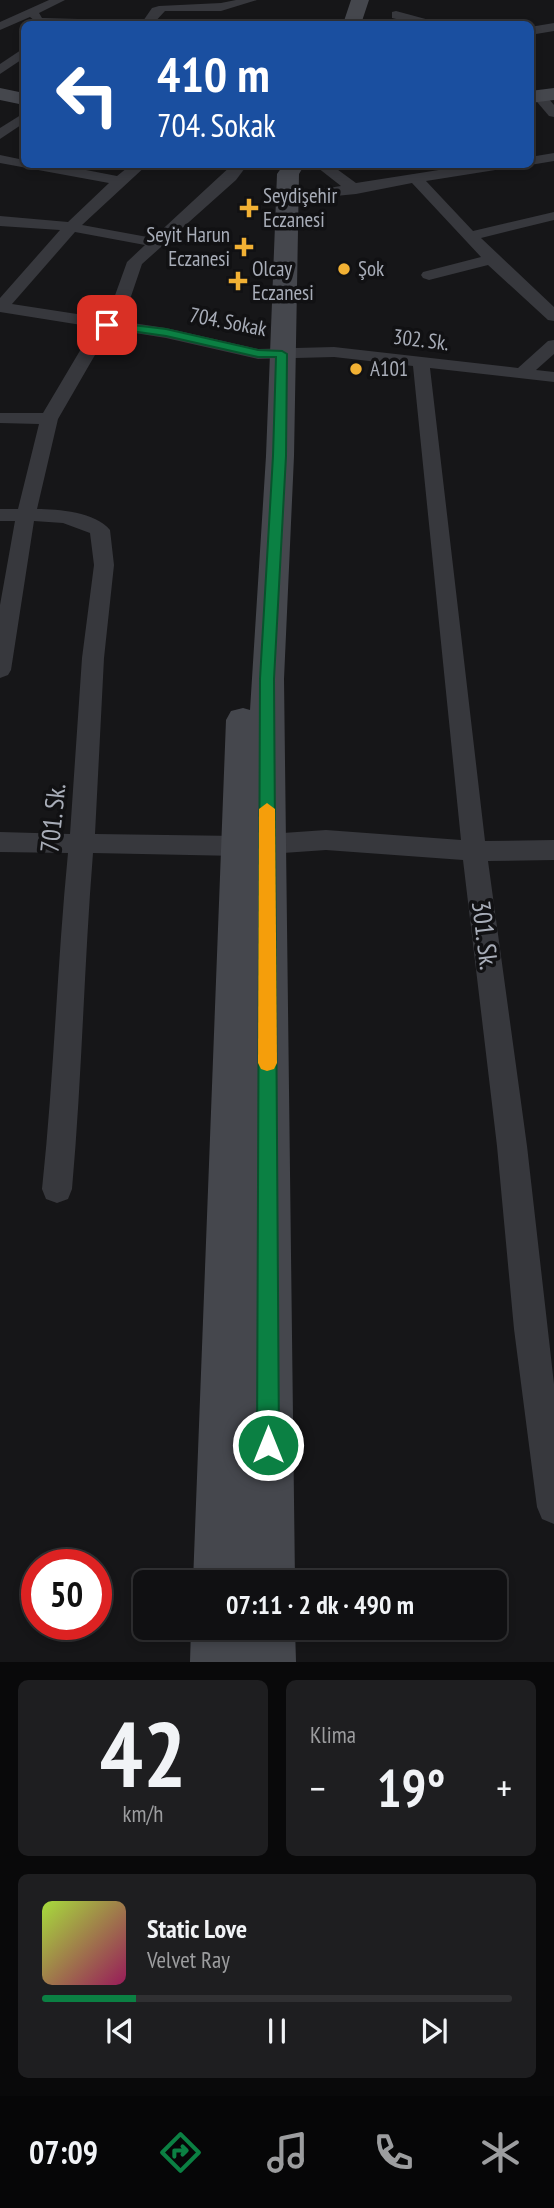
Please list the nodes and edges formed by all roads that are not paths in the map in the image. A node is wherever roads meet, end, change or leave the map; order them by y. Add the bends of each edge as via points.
1 (59, 0) edge
2 (251, 0) edge
3 (342, 0) edge
4 (360, 0) edge
5 (394, 13) edge
6 (33, 14) junction
7 (37, 21) edge
8 (149, 21) edge
9 (338, 21) edge
10 (353, 21) edge
11 (419, 21) edge
12 (554, 27) edge
13 (21, 30) edge
14 (534, 30) edge
15 (21, 54) edge
16 (0, 71) edge
17 (542, 92) edge
18 (0, 94) edge
19 (21, 98) edge
20 (554, 113) edge
21 (21, 119) edge
22 (0, 135) edge
23 (554, 157) edge
24 (0, 159) edge
25 (534, 160) edge
26 (21, 163) edge
27 (49, 168) edge
28 (136, 168) edge
29 (237, 168) edge
30 (326, 168) edge
31 (486, 168) edge
32 (286, 176) edge
33 (418, 180) junction
34 (120, 181) junction
35 (356, 190) junction
36 (554, 216) edge
37 (0, 221) edge
38 (73, 228) junction
39 (476, 235) junction
40 (157, 243) junction
41 (491, 259) junction
42 (429, 275) dead end
43 (1, 307) edge
44 (554, 310) edge
45 (554, 316) edge
46 (107, 325) junction
47 (554, 345) edge
48 (270, 354) junction
49 (421, 363) junction
50 (521, 374) junction
51 (554, 377) edge
52 (0, 418) edge
53 (49, 419) junction
54 (26, 513) junction
55 (0, 515) edge
56 (0, 670) edge
57 (0, 842) edge
58 (80, 842) junction
59 (253, 844) junction
60 (554, 850) edge
61 (474, 851) junction
62 (57, 1189) dead end
63 (554, 1507) edge
64 (221, 1570) edge
65 (268, 1570) edge
66 (219, 1640) edge
67 (268, 1640) edge
68 (218, 1662) edge
69 (268, 1662) edge

1 - 6 street
2 - 8 street via 221,7 163,8
3 - 9 main road
4 - 10 main road
5 - 11 street
6 - 7 street
6 - 13 street via 0,26
12 - 14 street
15 - 16 street
17 - 20 street
18 - 19 main road
21 - 22 street
23 - 25 street
24 - 26 street
27 - 34 street
28 - 34 street
29 - 40 street
30 - 35 street
31 - 33 street
32 - 35 street
32 - 48 main road via 270,174
33 - 35 street
33 - 39 street
33 - 41 street
34 - 38 street
36 - 39 street
37 - 38 street
38 - 40 street
38 - 43 street
39 - 44 street
40 - 46 street via 135,262 117,314
41 - 42 street
41 - 45 street
43 - 46 street, 704. Sokak
46 - 48 street, 704. Sokak
46 - 53 street via 77,365
47 - 50 street
48 - 49 street, 302. Sk. via 334,352
48 - 59 main road
49 - 50 street, 302. Sk.
49 - 61 street, 301. Sk.
50 - 51 street, 302. Sk.
52 - 53 street
53 - 54 street
54 - 55 street
54 - 56 street
54 - 58 street, 701. Sk. via 77,518 100,530 104,565
57 - 58 street
58 - 59 street
58 - 62 street, 701. Sk.
59 - 61 street via 326,840
59 - 64 main road
59 - 65 main road
60 - 61 street
61 - 63 street, 301. Sk.
66 - 68 main road
67 - 69 main road

